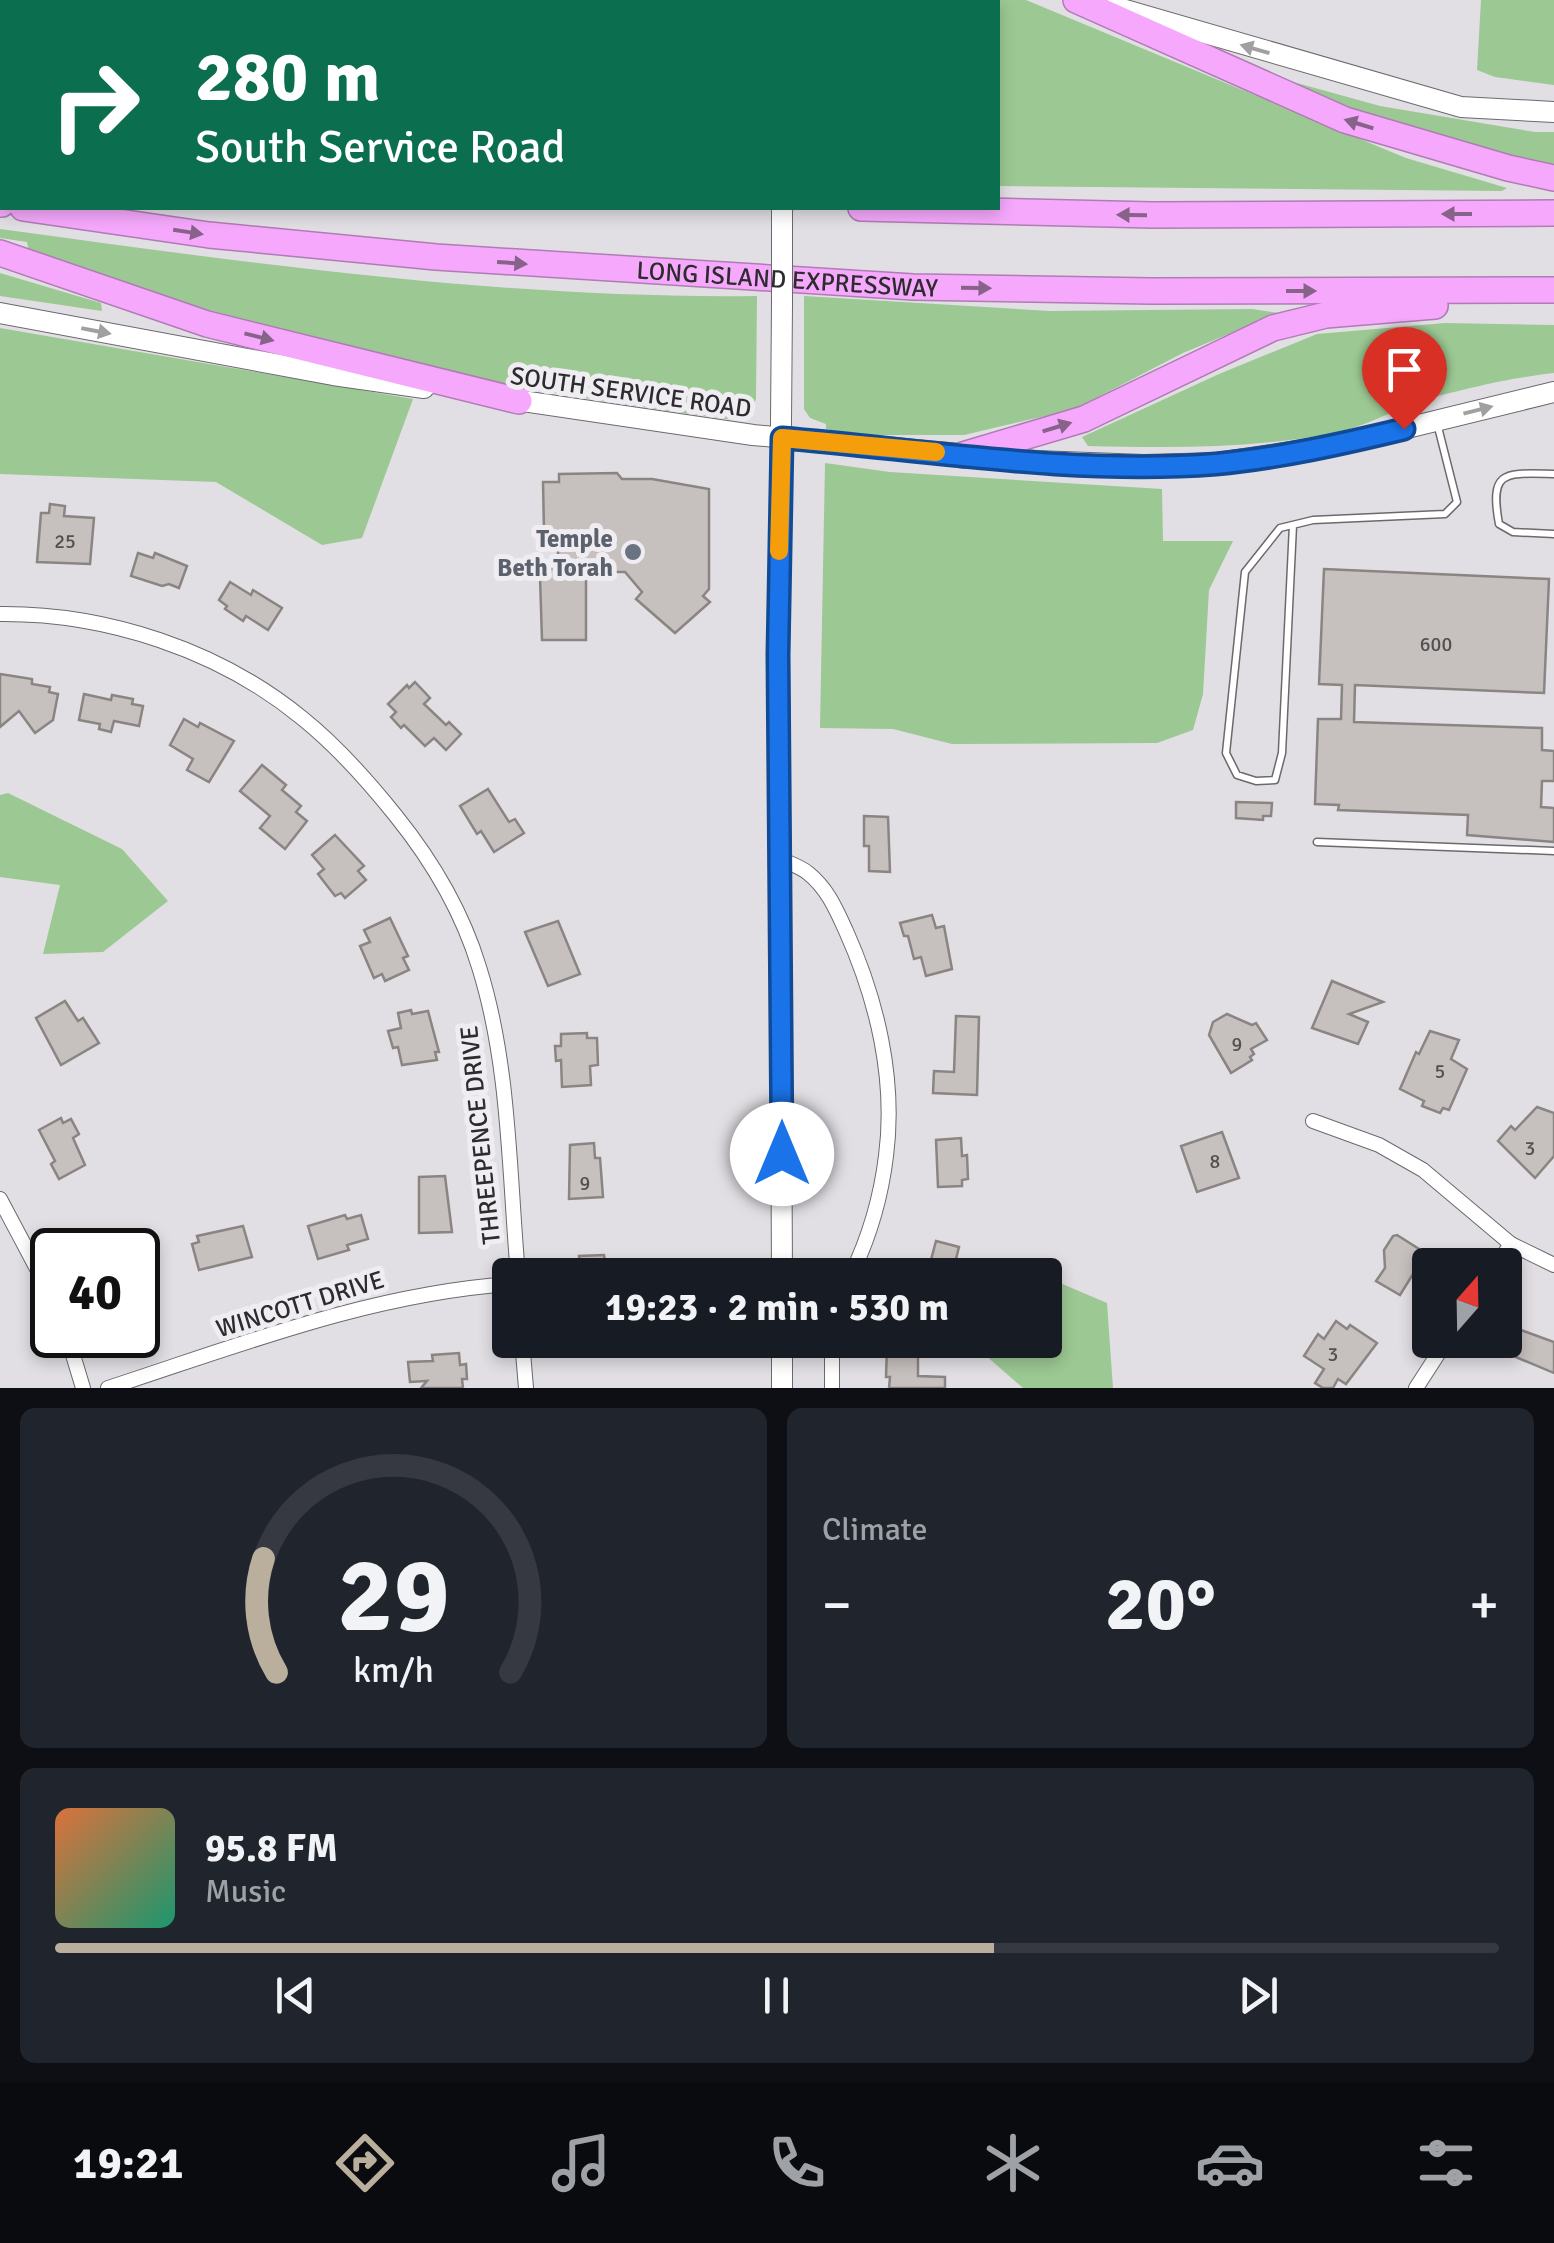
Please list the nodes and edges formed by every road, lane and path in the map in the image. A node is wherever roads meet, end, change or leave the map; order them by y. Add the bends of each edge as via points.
1 (1076, 0) edge
2 (1092, 0) edge
3 (1554, 112) edge
4 (1554, 178) edge
5 (37, 210) edge
6 (782, 210) edge
7 (944, 210) edge
8 (1554, 213) edge
9 (0, 253) edge
10 (1554, 290) edge
11 (1554, 299) edge
12 (0, 312) edge
13 (1554, 392) edge
14 (519, 400) junction
15 (1437, 420) junction
16 (782, 438) junction
17 (963, 454) junction
18 (1554, 474) edge
19 (1293, 524) junction
20 (1554, 534) edge
21 (0, 614) edge
22 (1317, 842) dead end
23 (1554, 850) edge
24 (780, 859) junction
25 (1314, 1121) dead end
26 (0, 1199) edge
27 (1511, 1244) junction
28 (1508, 1248) edge
29 (30, 1256) edge
30 (516, 1258) edge
31 (782, 1258) edge
32 (857, 1258) edge
33 (1554, 1265) edge
34 (492, 1286) edge
35 (74, 1358) edge
36 (524, 1358) edge
37 (782, 1358) edge
38 (832, 1358) edge
39 (1436, 1358) edge
40 (83, 1388) edge
41 (108, 1388) edge
42 (526, 1388) edge
43 (782, 1388) edge
44 (832, 1388) edge
45 (1416, 1388) edge

4 -> 1 highway via 1345,120
3 -> 2 main road via 1460,106
5 -> 10 highway, LONG ISLAND EXPRESSWAY via 436,258 875,285
6 - 16 main road, bridge
8 -> 7 highway
9 -> 14 highway via 207,324
17 -> 11 highway via 1084,419 1272,328 1392,308
12 -> 14 main road, SOUTH SERVICE ROAD via 333,375
15 -> 13 main road, SOUTH SERVICE ROAD
14 - 16 main road, SOUTH SERVICE ROAD
15 - 17 main road, SOUTH SERVICE ROAD via 1338,445 1217,464
15 - 19 lane via 1457,502 1445,514
16 - 17 main road, SOUTH SERVICE ROAD
16 - 24 main road
18 - 20 lane via 1517,473 1499,481 1493,493 1498,524 1512,532
19 - 19 lane via 1280,528 1245,572 1226,753 1237,775 1256,781 1275,780 1282,753
21 - 30 street, THREEPENCE DRIVE via 38,613 150,636 245,680 301,716 345,757 421,847 460,913 480,969 498,1053
22 - 23 lane
24 - 31 main road
24 - 32 street via 807,872 831,898 872,992 888,1108 886,1153
25 - 27 street via 1423,1170
26 - 29 street
27 - 28 street
27 - 33 street
34 - 41 street, WINCOTT DRIVE via 422,1292 356,1308
35 - 40 street
36 - 42 street
37 - 43 main road
38 - 44 street
39 - 45 street

